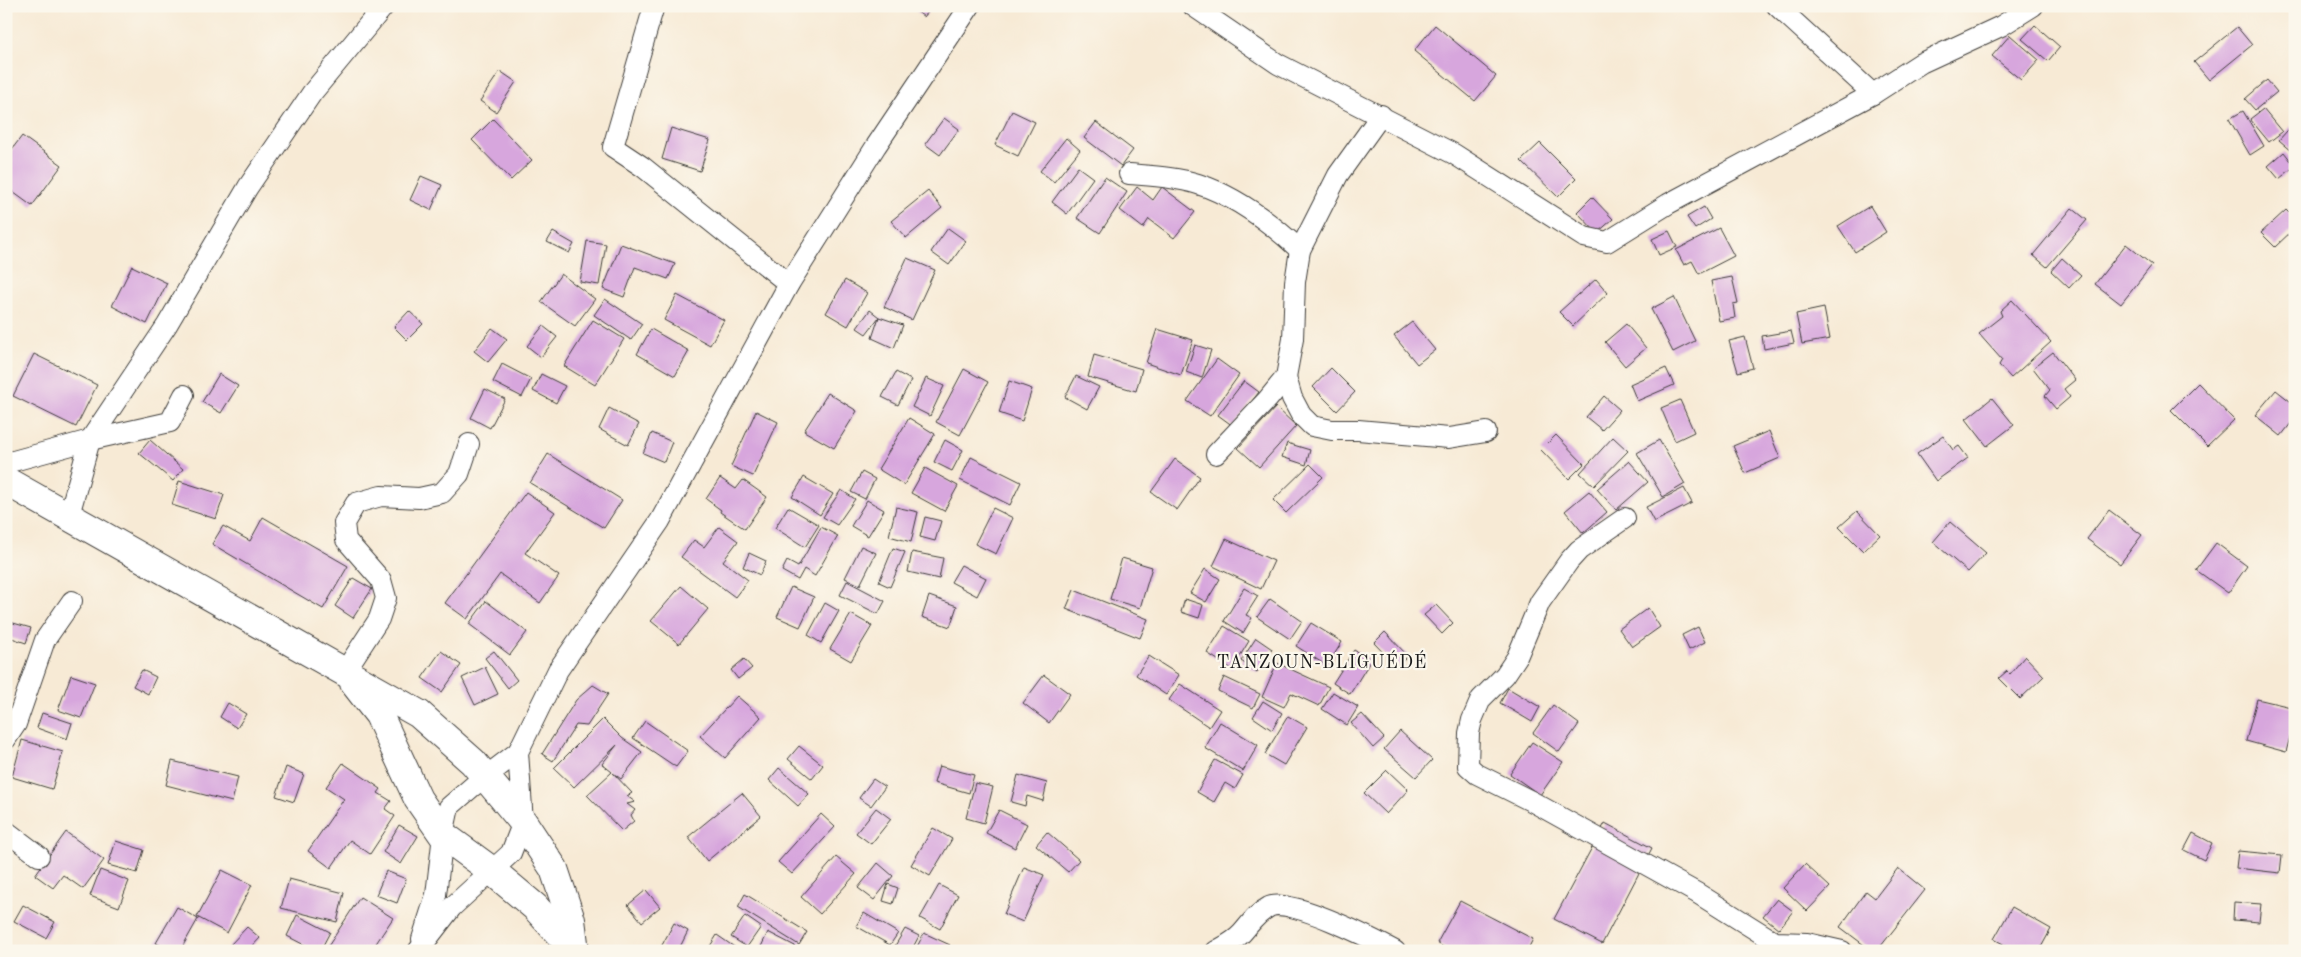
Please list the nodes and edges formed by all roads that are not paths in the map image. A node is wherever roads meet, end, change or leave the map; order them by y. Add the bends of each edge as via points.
1 (384, 6) edge
2 (654, 6) edge
3 (970, 6) edge
4 (1193, 6) edge
5 (1777, 6) edge
6 (2033, 6) edge
7 (1873, 94) junction
8 (1380, 115) junction
9 (1130, 174) dead end
10 (1300, 250) junction
11 (789, 284) junction
12 (1286, 377) junction
13 (184, 395) dead end
14 (1486, 432) dead end
15 (90, 440) junction
16 (470, 444) dead end
17 (1216, 454) dead end
18 (6, 463) edge
19 (6, 480) edge
20 (69, 515) junction
21 (1625, 518) dead end
22 (72, 601) dead end
23 (345, 672) junction
24 (6, 739) edge
25 (518, 752) junction
26 (486, 776) junction
27 (523, 822) junction
28 (6, 831) edge
29 (443, 835) junction
30 (39, 856) dead end
31 (491, 870) junction
32 (1775, 946) edge
33 (418, 951) edge
34 (575, 951) edge
35 (1216, 951) edge
36 (1395, 951) edge
37 (1842, 951) edge

1 - 15 street via 312,93 248,187 167,325
2 - 11 street via 613,147 643,166
3 - 11 street
4 - 8 street via 1278,64
5 - 7 street
6 - 7 street via 2001,26 1921,63
7 - 8 street via 1684,195 1607,242 1584,237 1454,154
8 - 10 street via 1338,175
9 - 10 street via 1172,178 1216,190 1281,233
10 - 12 street via 1293,339
11 - 25 street via 660,521 558,670
12 - 14 street via 1301,415 1312,426 1449,438
12 - 17 street
13 - 15 street via 170,422
15 - 18 street
15 - 20 street
16 - 23 street via 459,474 442,493 418,498 381,496 356,503 344,523 346,540 381,580 386,598 379,619
19 - 20 main road
20 - 23 main road
21 - 32 street via 1579,550 1540,602 1517,657 1482,699 1472,720 1468,733 1468,766 1477,774 1697,893
22 - 24 street via 45,640 16,724
23 - 26 main road via 419,714
23 - 29 main road via 379,715 418,799
25 - 26 street
25 - 27 street
26 - 27 main road
26 - 29 street via 449,807
27 - 31 street via 511,853
27 - 34 main road via 554,869 571,920
28 - 30 street
29 - 31 main road
29 - 33 street via 436,895
31 - 33 street via 452,907
31 - 34 main road via 535,907
32 - 37 street via 1807,943
35 - 36 street via 1241,934 1256,915 1272,905 1320,915

